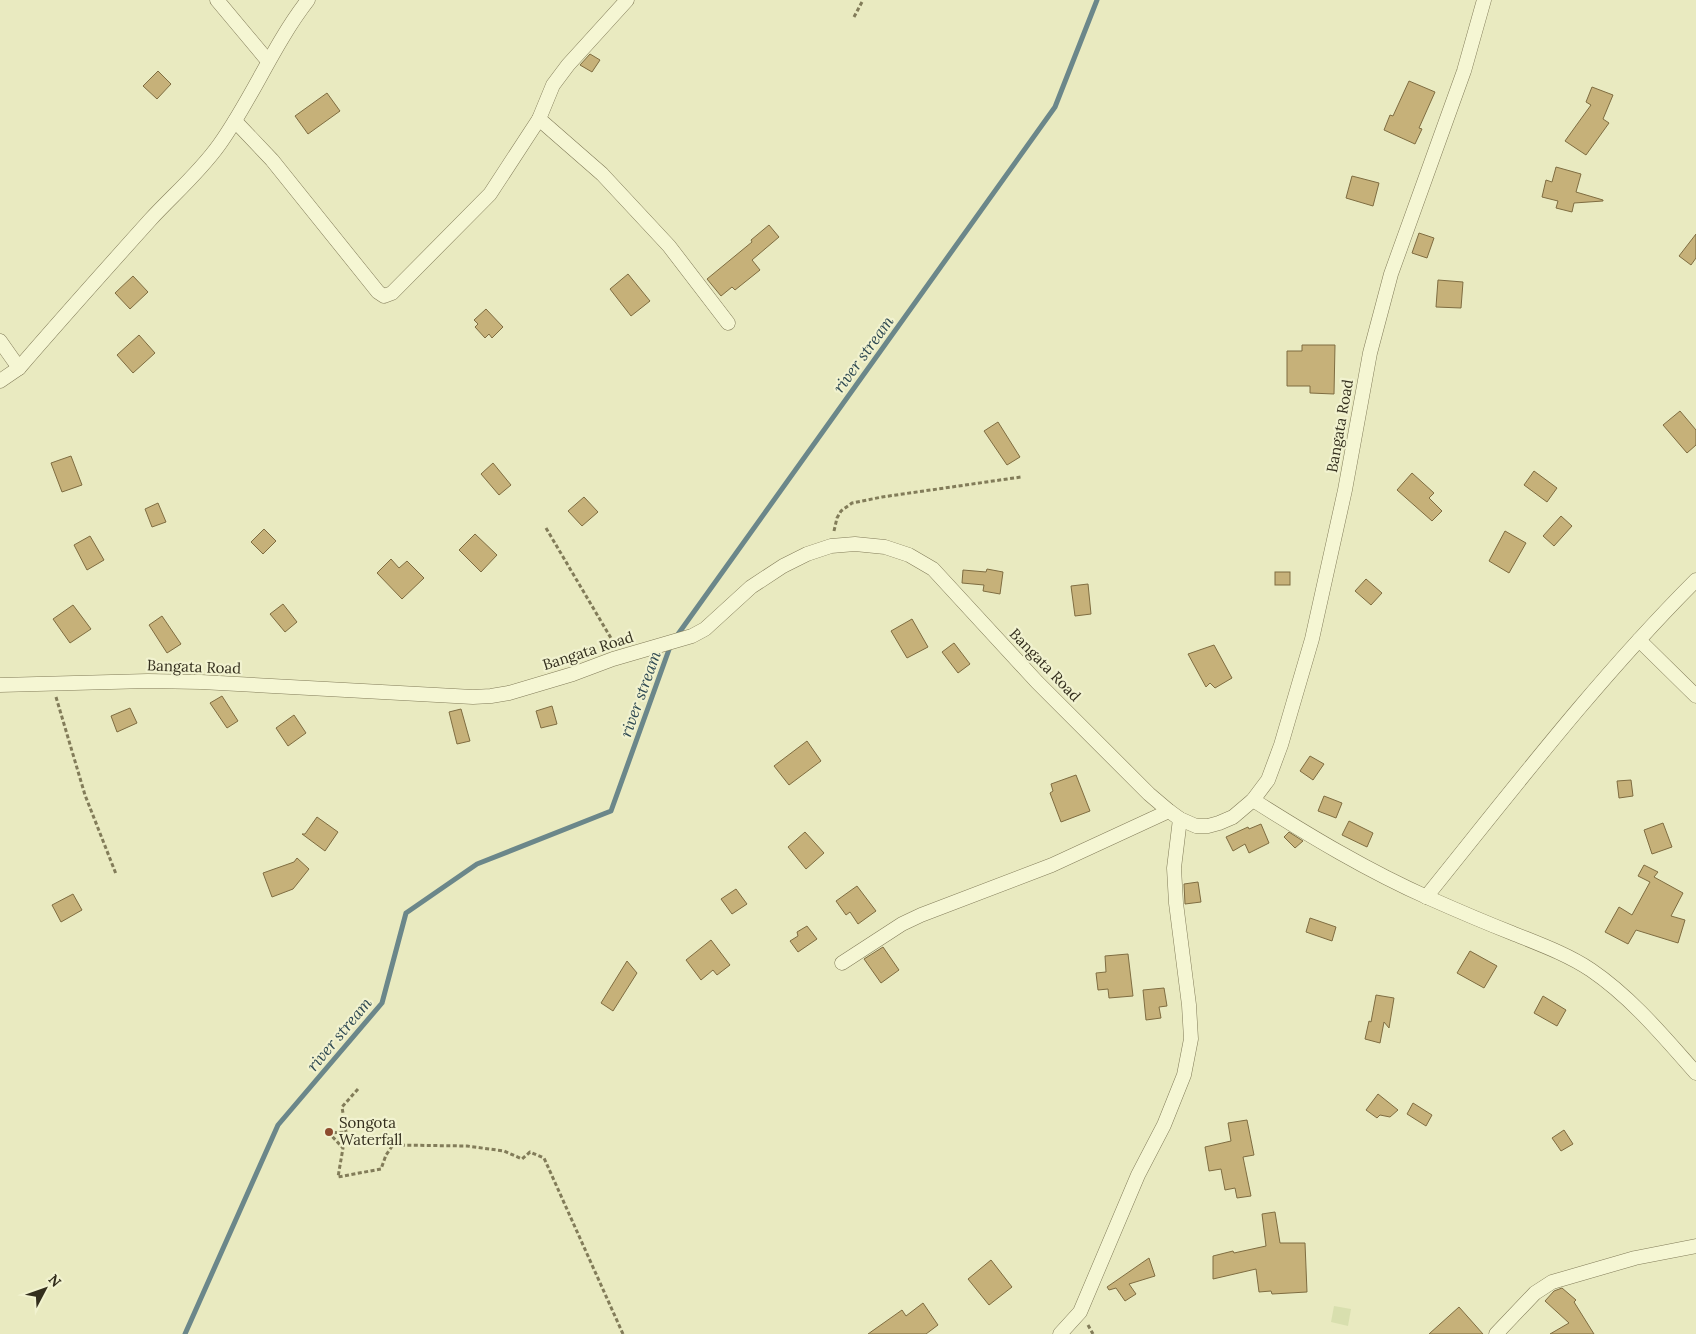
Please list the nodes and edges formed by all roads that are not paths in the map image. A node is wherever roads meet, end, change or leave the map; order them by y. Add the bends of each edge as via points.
1 (217, 0) edge
2 (308, 0) edge
3 (627, 0) edge
4 (1484, 0) edge
5 (268, 61) junction
6 (539, 119) junction
7 (235, 121) junction
8 (728, 323) dead end
9 (0, 342) edge
10 (19, 368) junction
11 (0, 381) edge
12 (1696, 580) edge
13 (1639, 640) junction
14 (0, 685) edge
15 (1696, 696) edge
16 (1254, 800) junction
17 (1175, 815) junction
18 (1426, 897) junction
19 (842, 963) dead end
20 (1696, 1073) edge
21 (1696, 1246) edge
22 (1060, 1334) edge
23 (1496, 1334) edge

1 - 5 street
2 - 5 street
3 - 6 street via 553,85
4 - 16 street, Bangata Road via 1464,71 1391,274 1370,353 1345,490 1312,640 1281,745 1268,780
5 - 7 street
6 - 7 street via 490,194 392,293 384,296 272,160
6 - 8 street via 602,174 662,238
7 - 10 street via 199,171 136,236
9 - 10 street
10 - 11 street
12 - 13 street
13 - 15 street
13 - 18 street
14 - 17 street, Bangata Road via 148,681 491,696 546,682 699,633 751,587 806,554 831,546 885,547 910,555 933,570 1036,682 1149,794
16 - 17 street, Bangata Road via 1233,817 1208,826 1196,826
16 - 18 street via 1300,830
17 - 19 street via 921,915
17 - 22 street via 1176,903 1191,1039 1184,1075 1080,1312
18 - 20 street via 1556,951 1590,969 1644,1016
21 - 23 street via 1635,1258 1552,1282 1535,1293

